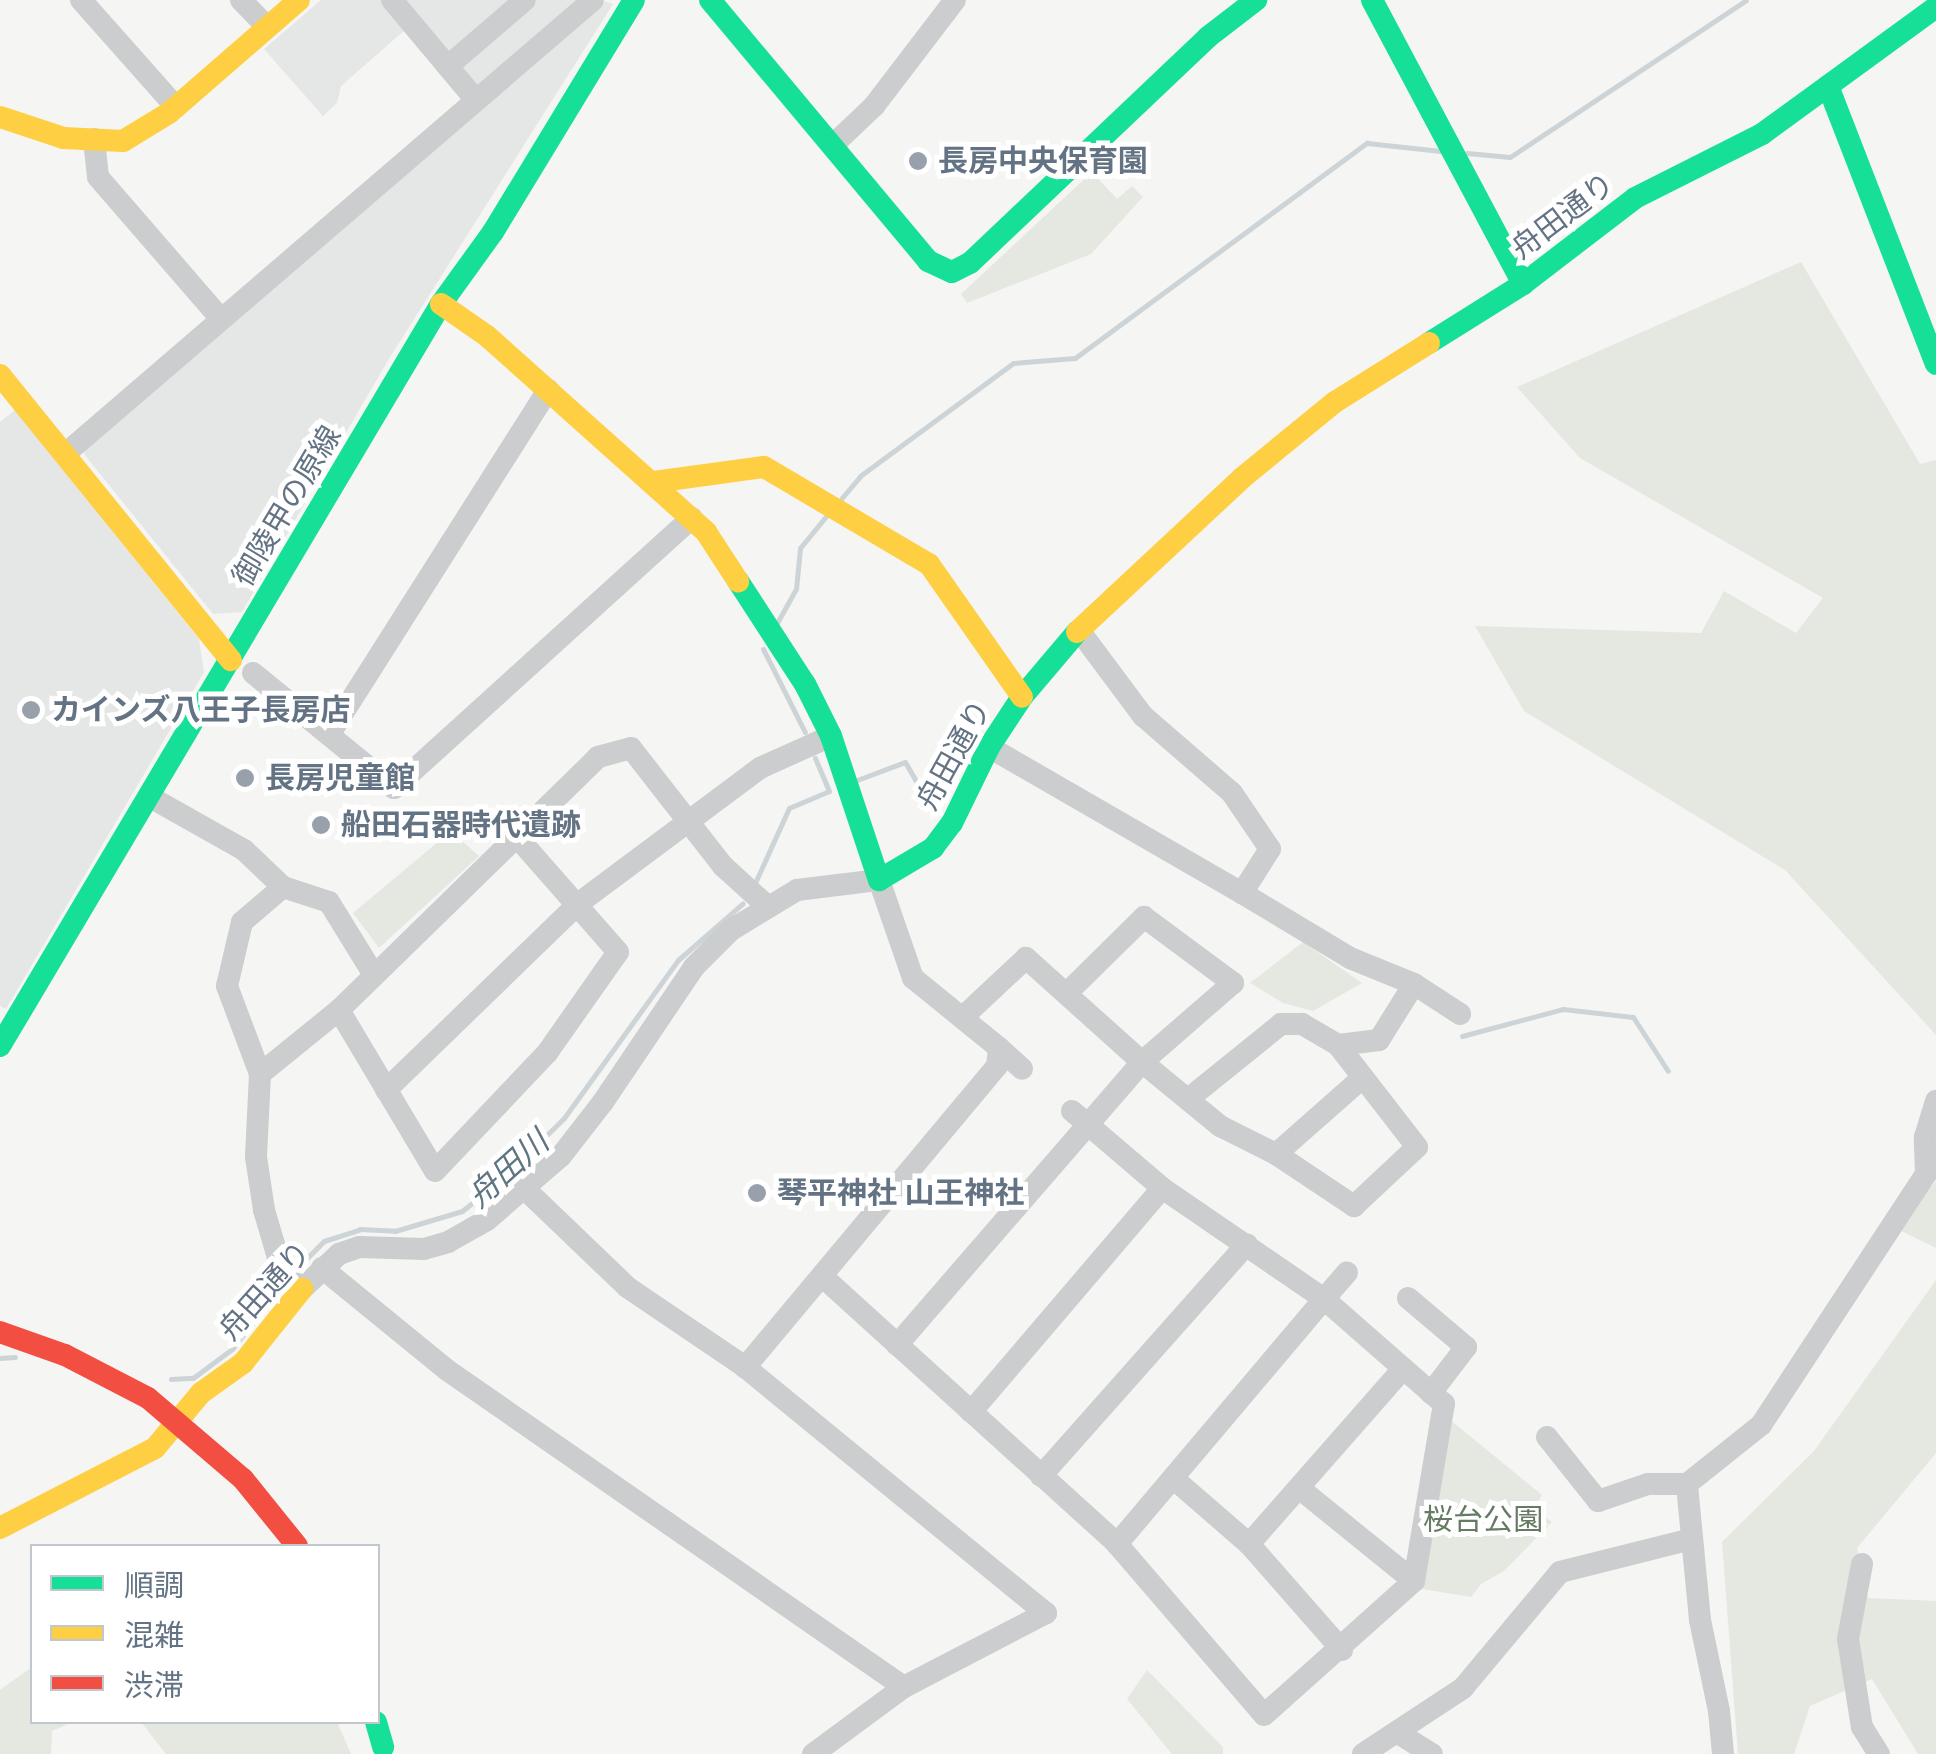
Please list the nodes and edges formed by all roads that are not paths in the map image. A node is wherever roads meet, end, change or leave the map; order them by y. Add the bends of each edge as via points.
1 (81, 0) edge
2 (240, 0) edge
3 (299, 0) edge
4 (392, 0) edge
5 (525, 0) edge
6 (593, 0) edge
7 (634, 0) edge
8 (710, 0) edge
9 (955, 0) edge
10 (1256, 0) edge
11 (1372, 0) edge
12 (1936, 7) edge
13 (267, 27) junction
14 (448, 66) junction
15 (1828, 86) junction
16 (475, 99) junction
17 (176, 107) junction
18 (0, 116) edge
19 (94, 139) junction
20 (834, 144) junction
21 (1522, 284) junction
22 (441, 304) junction
23 (220, 318) junction
24 (1936, 364) edge
25 (0, 375) edge
26 (548, 390) junction
27 (66, 454) junction
28 (654, 482) junction
29 (692, 518) junction
30 (1079, 630) junction
31 (231, 660) junction
32 (253, 673) dead end
33 (1022, 697) junction
34 (329, 735) junction
35 (831, 736) junction
36 (988, 746) junction
37 (150, 797) junction
38 (686, 822) junction
39 (516, 836) junction
40 (879, 880) junction
41 (284, 887) junction
42 (1242, 893) junction
43 (578, 903) junction
44 (767, 906) junction
45 (374, 975) junction
46 (1414, 984) junction
47 (1068, 992) junction
48 (339, 1010) junction
49 (1460, 1014) dead end
50 (963, 1017) junction
51 (0, 1046) edge
52 (1338, 1046) junction
53 (998, 1048) junction
54 (1142, 1062) junction
55 (1022, 1069) dead end
56 (260, 1074) junction
57 (1361, 1079) junction
58 (386, 1090) junction
59 (1188, 1099) junction
60 (1936, 1101) edge
61 (1080, 1118) junction
62 (1276, 1154) junction
63 (1162, 1188) junction
64 (526, 1190) junction
65 (1247, 1244) junction
66 (322, 1268) junction
67 (1347, 1274) dead end
68 (822, 1278) junction
69 (294, 1282) junction
70 (1408, 1298) dead end
71 (1324, 1300) junction
72 (0, 1332) edge
73 (897, 1345) junction
74 (745, 1367) junction
75 (1403, 1369) junction
76 (1431, 1394) junction
77 (971, 1412) junction
78 (177, 1421) junction
79 (1547, 1436) dead end
80 (1041, 1476) junction
81 (1174, 1478) junction
82 (1687, 1484) junction
83 (1299, 1488) junction
84 (1, 1526) edge
85 (1692, 1539) junction
86 (295, 1544) edge
87 (1117, 1544) junction
88 (1249, 1544) junction
89 (1862, 1564) dead end
90 (1414, 1581) junction
91 (1342, 1650) junction
92 (904, 1687) junction
93 (377, 1724) edge
94 (1398, 1733) junction
95 (383, 1747) dead end
96 (813, 1754) edge
97 (1363, 1754) edge
98 (1432, 1754) edge
99 (1722, 1754) edge
100 (1879, 1754) edge

1 - 17 street
2 - 13 street
3 - 13 street
4 - 14 street
5 - 14 street
6 - 16 street
7 - 22 street, 御陵甲の原線 via 493,232
8 - 20 street
9 - 20 street via 874,106
10 - 20 street via 1208,36 970,263 952,272 928,261
11 - 21 street
12 - 15 street, 舟田通り
13 - 17 street
14 - 16 street
15 - 21 street, 舟田通り via 1727,155 1634,198
15 - 24 street
16 - 23 street
17 - 19 street via 123,141
18 - 19 street via 64,138
19 - 23 street via 98,178
21 - 30 street, 舟田通り via 1335,402 1242,478
22 - 26 street
22 - 31 street, 御陵甲の原線
23 - 27 street
25 - 27 street
26 - 28 street
26 - 34 street
27 - 31 street
28 - 29 street
28 - 33 street via 764,466 930,564
29 - 34 street via 394,788
29 - 35 street via 805,684
30 - 33 street, 舟田通り
30 - 42 street via 1143,716 1232,793 1270,850
31 - 37 street, 御陵甲の原線
32 - 34 street
33 - 36 street, 舟田通り
35 - 38 street via 760,768
35 - 40 street
36 - 40 street, 舟田通り via 933,848
36 - 42 street
37 - 41 street via 244,850
37 - 51 street, 御陵甲の原線
38 - 39 street via 631,748 598,757
38 - 43 street
38 - 44 street
39 - 43 street
39 - 45 street
40 - 44 street, 舟田通り via 798,890
40 - 50 street via 913,978
41 - 45 street via 328,902
41 - 56 street via 242,922 227,986
42 - 46 street via 1350,958
43 - 58 street
43 - 58 street via 618,952 547,1054 435,1172
44 - 64 street, 舟田通り via 694,967 588,1124
45 - 48 street
46 - 49 street
46 - 52 street via 1379,1040
47 - 50 street via 1026,958
47 - 54 street
47 - 54 street via 1144,917 1233,983
48 - 56 street
48 - 58 street
50 - 53 street
52 - 57 street
52 - 59 street via 1302,1024 1281,1024
53 - 55 street
53 - 68 street via 997,1066
54 - 59 street
54 - 61 street
56 - 69 street via 256,1157 264,1210
57 - 62 street
57 - 62 street via 1417,1147 1354,1206
59 - 62 street via 1220,1126
60 - 82 street via 1925,1138 1926,1174 1761,1425
61 - 63 street
61 - 73 street
63 - 65 street
63 - 77 street
64 - 66 street, 舟田通り via 448,1242 424,1249 359,1248
64 - 74 street via 627,1287
65 - 71 street
65 - 80 street
66 - 69 street, 舟田通り
66 - 92 street via 447,1370
67 - 71 street
68 - 73 street
68 - 74 street
69 - 78 street, 舟田通り via 243,1363 201,1392
70 - 76 street via 1466,1347
71 - 75 street
71 - 81 street
72 - 78 street via 107,1374
73 - 77 street
74 - 92 street via 1046,1613
75 - 76 street
75 - 83 street
76 - 90 street via 1444,1404
77 - 80 street
78 - 84 street, 舟田通り via 155,1448
78 - 86 street via 243,1478
79 - 82 street via 1598,1501 1648,1484
80 - 87 street
81 - 87 street
81 - 88 street
82 - 85 street
83 - 88 street
83 - 90 street
85 - 94 street via 1552,1578 1464,1688
85 - 99 street
87 - 91 street via 1264,1715
88 - 91 street
89 - 100 street via 1848,1640 1862,1726
90 - 91 street
92 - 96 street
93 - 95 street
94 - 97 street
94 - 98 street

